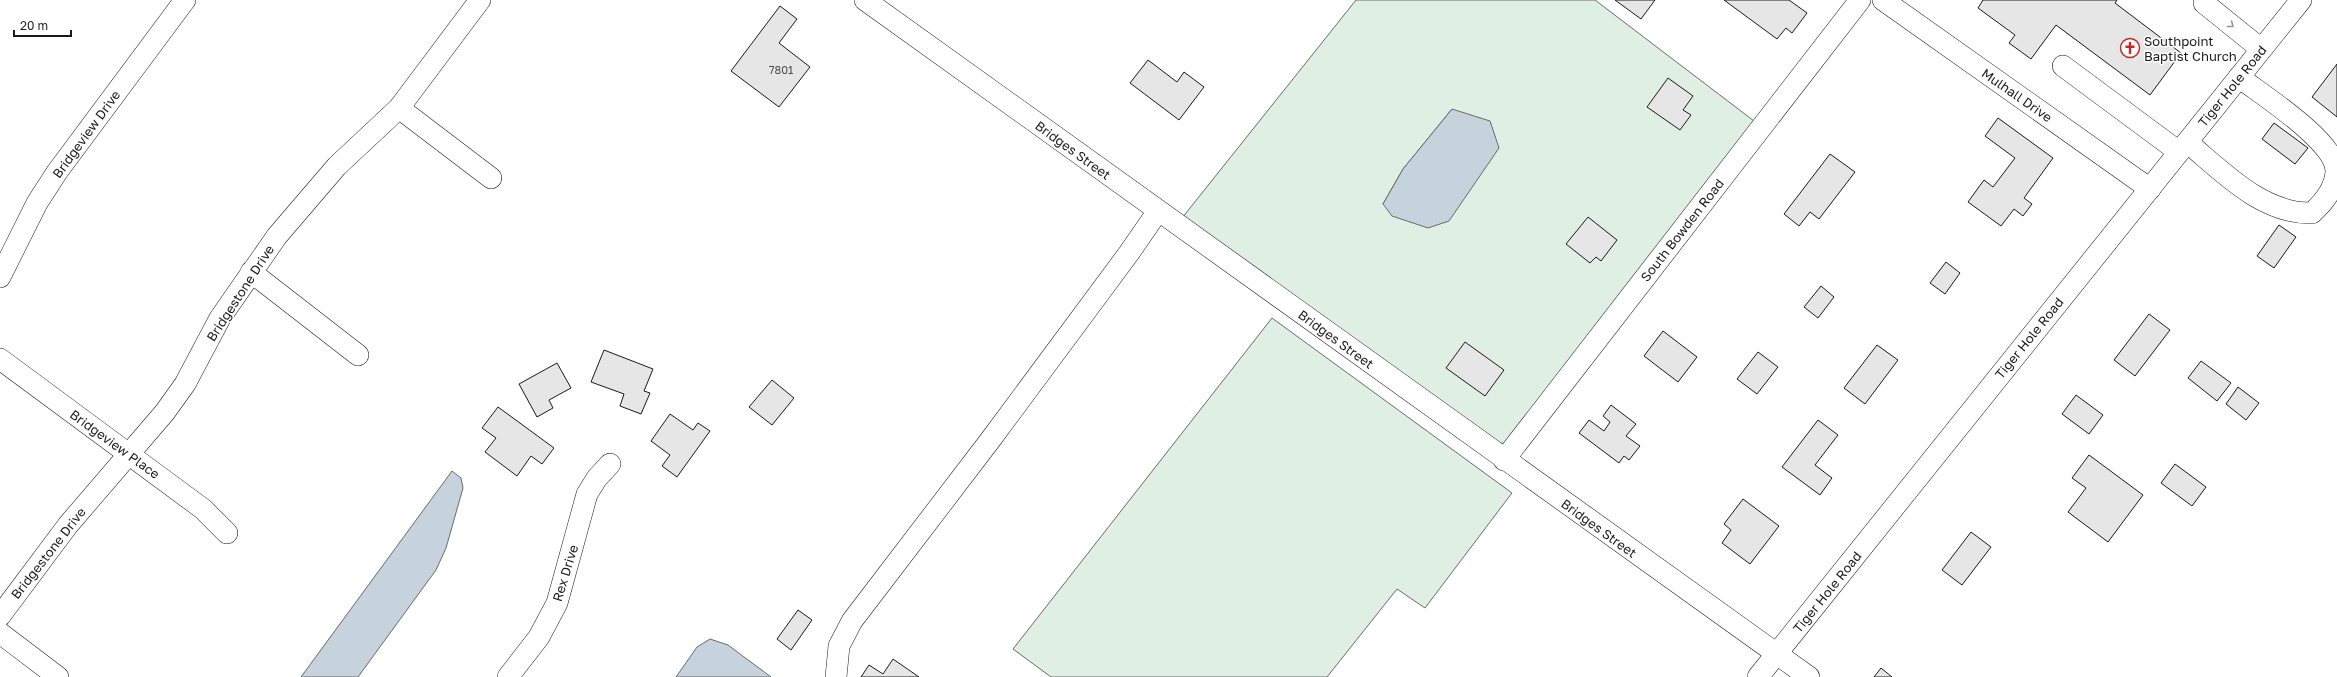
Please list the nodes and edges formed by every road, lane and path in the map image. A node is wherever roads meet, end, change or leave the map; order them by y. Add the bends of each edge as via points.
1 (185, 0) edge
2 (480, 0) edge
3 (865, 0) edge
4 (1860, 0) edge
5 (1884, 0) edge
6 (2206, 0) edge
7 (2301, 0) edge
8 (2262, 49) junction
9 (2063, 66) dead end
10 (2239, 78) junction
11 (399, 108) junction
12 (2183, 147) junction
13 (491, 178) dead end
14 (2150, 189) junction
15 (1158, 210) junction
16 (251, 272) junction
17 (0, 277) edge
18 (358, 355) dead end
19 (0, 359) edge
20 (129, 454) junction
21 (1504, 460) junction
22 (610, 464) dead end
23 (227, 533) dead end
24 (0, 616) edge
25 (0, 633) edge
26 (1777, 653) junction
27 (58, 677) edge
28 (508, 677) edge
29 (836, 677) edge
30 (1758, 677) edge
31 (1808, 677) edge

1 - 17 street, Bridgeview Drive via 57,172 37,203
2 - 11 street, Bridgestone Drive
3 - 15 street, Bridges Street
4 - 21 street, South Bowden Road
5 - 14 street, Mulhall Drive
6 -> 8 street via 2204,3
7 - 8 street, Tiger Hole Road
8 - 10 street, Tiger Hole Road
9 - 12 street
10 - 12 street, Tiger Hole Road
10 - 12 street via 2302,124 2328,150 2336,171 2332,188 2320,206 2312,213 2296,213 2262,201
11 - 13 street
11 - 16 street, Bridgestone Drive via 337,166 277,236
12 - 14 street, Tiger Hole Road
14 - 26 street, Tiger Hole Road
15 - 21 street, Bridges Street
15 - 29 street via 1091,304 852,620 839,646
16 - 18 street
16 - 20 street, Bridgestone Drive via 220,318 185,384
19 - 20 street, Bridgeview Place
20 - 23 street, Bridgeview Place via 203,509
20 - 24 street, Bridgestone Drive via 68,525
21 - 26 street, Bridges Street
22 - 28 street, Rex Drive via 587,494 557,603 539,637
25 - 27 street
26 - 30 street, Tiger Hole Road
26 - 31 street, Bridges Street

